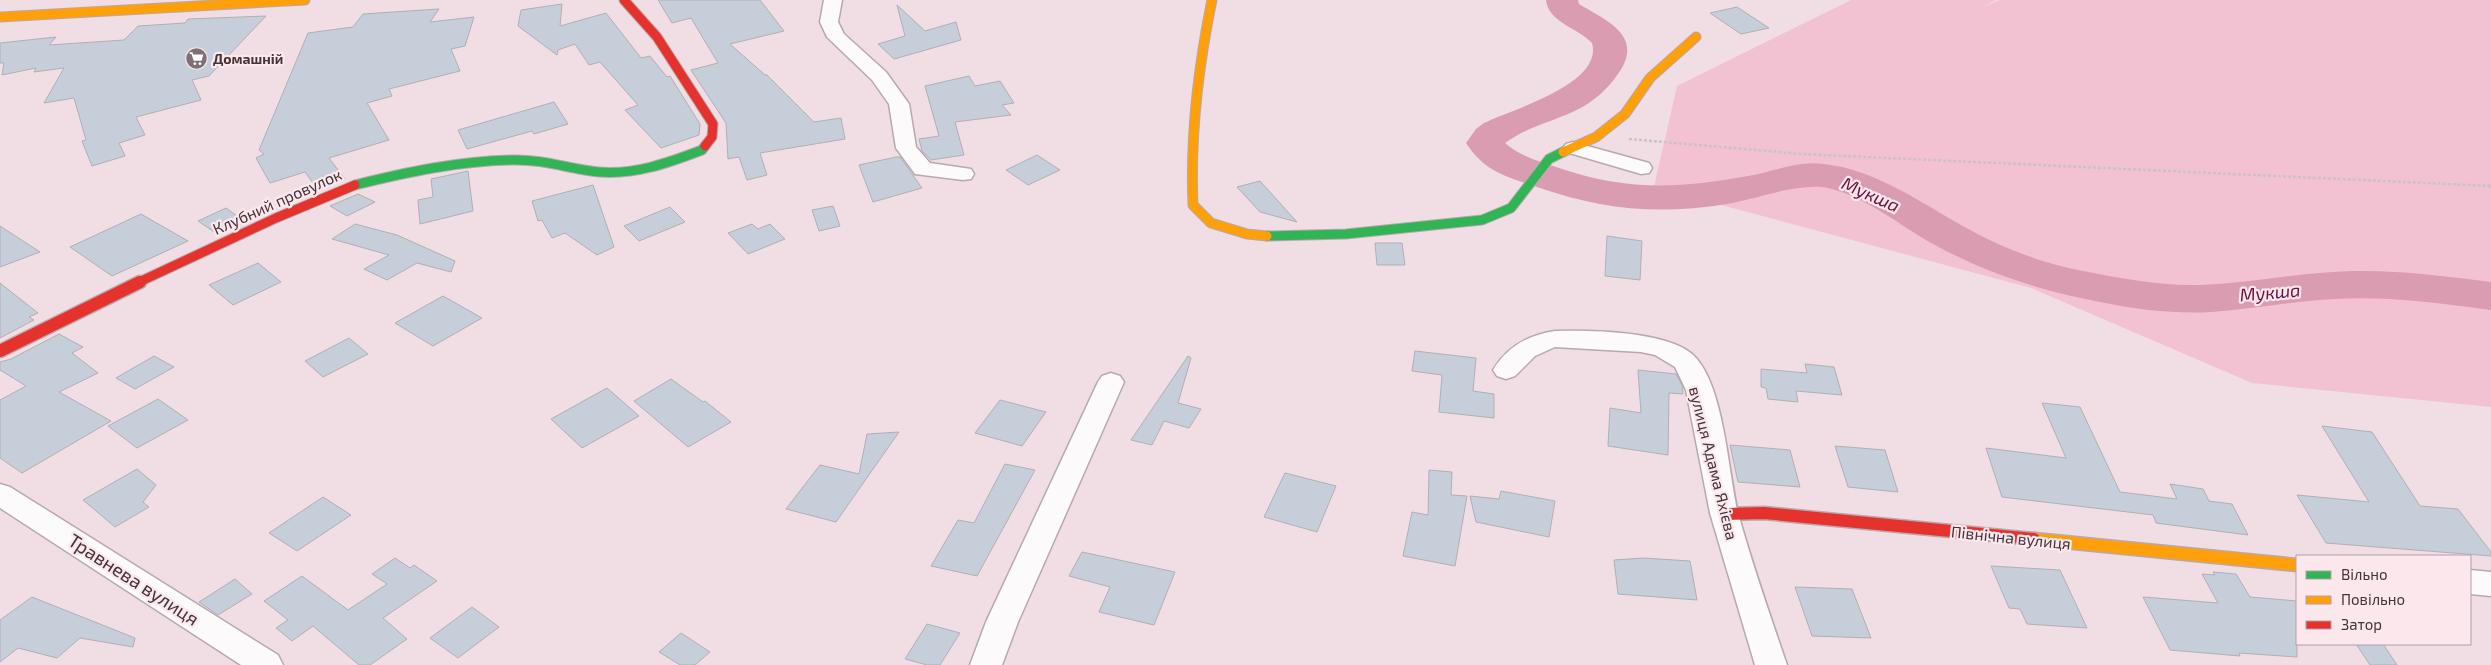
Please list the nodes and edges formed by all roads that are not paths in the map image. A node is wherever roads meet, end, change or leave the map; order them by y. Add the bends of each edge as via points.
1 (305, 0) edge
2 (624, 0) edge
3 (833, 0) edge
4 (1212, 0) edge
5 (0, 17) edge
6 (1696, 37) dead end
7 (1573, 148) junction
8 (1641, 168) dead end
9 (963, 174) dead end
10 (0, 351) edge
11 (1506, 370) dead end
12 (1111, 382) dead end
13 (0, 494) edge
14 (1725, 514) junction
15 (2296, 565) edge
16 (2471, 582) edge
17 (2491, 584) edge
18 (267, 665) edge
19 (986, 665) edge
20 (1772, 665) edge

1 - 5 street
2 - 10 street, Клубний провулок via 657,37 710,117 712,137 702,150 657,167 630,172 600,172 538,160 499,160 464,162 354,185 268,222
3 - 9 street via 829,22 836,38 879,76 899,104 906,148 923,169
4 - 7 street via 1192,111 1189,164 1193,205 1211,223 1247,234 1277,237 1346,234 1482,220 1511,208 1549,159
6 - 7 street via 1650,78 1625,114 1596,137
7 - 8 street
11 - 14 street, вулиця Адама Яхієва via 1530,347 1556,338 1651,346 1675,354 1690,368 1702,400
12 - 19 street via 1002,622
13 - 18 street, Травнева вулиця
14 - 15 street, Північна вулиця via 1764,513
14 - 20 street, вулиця Адама Яхієва
16 - 17 street

